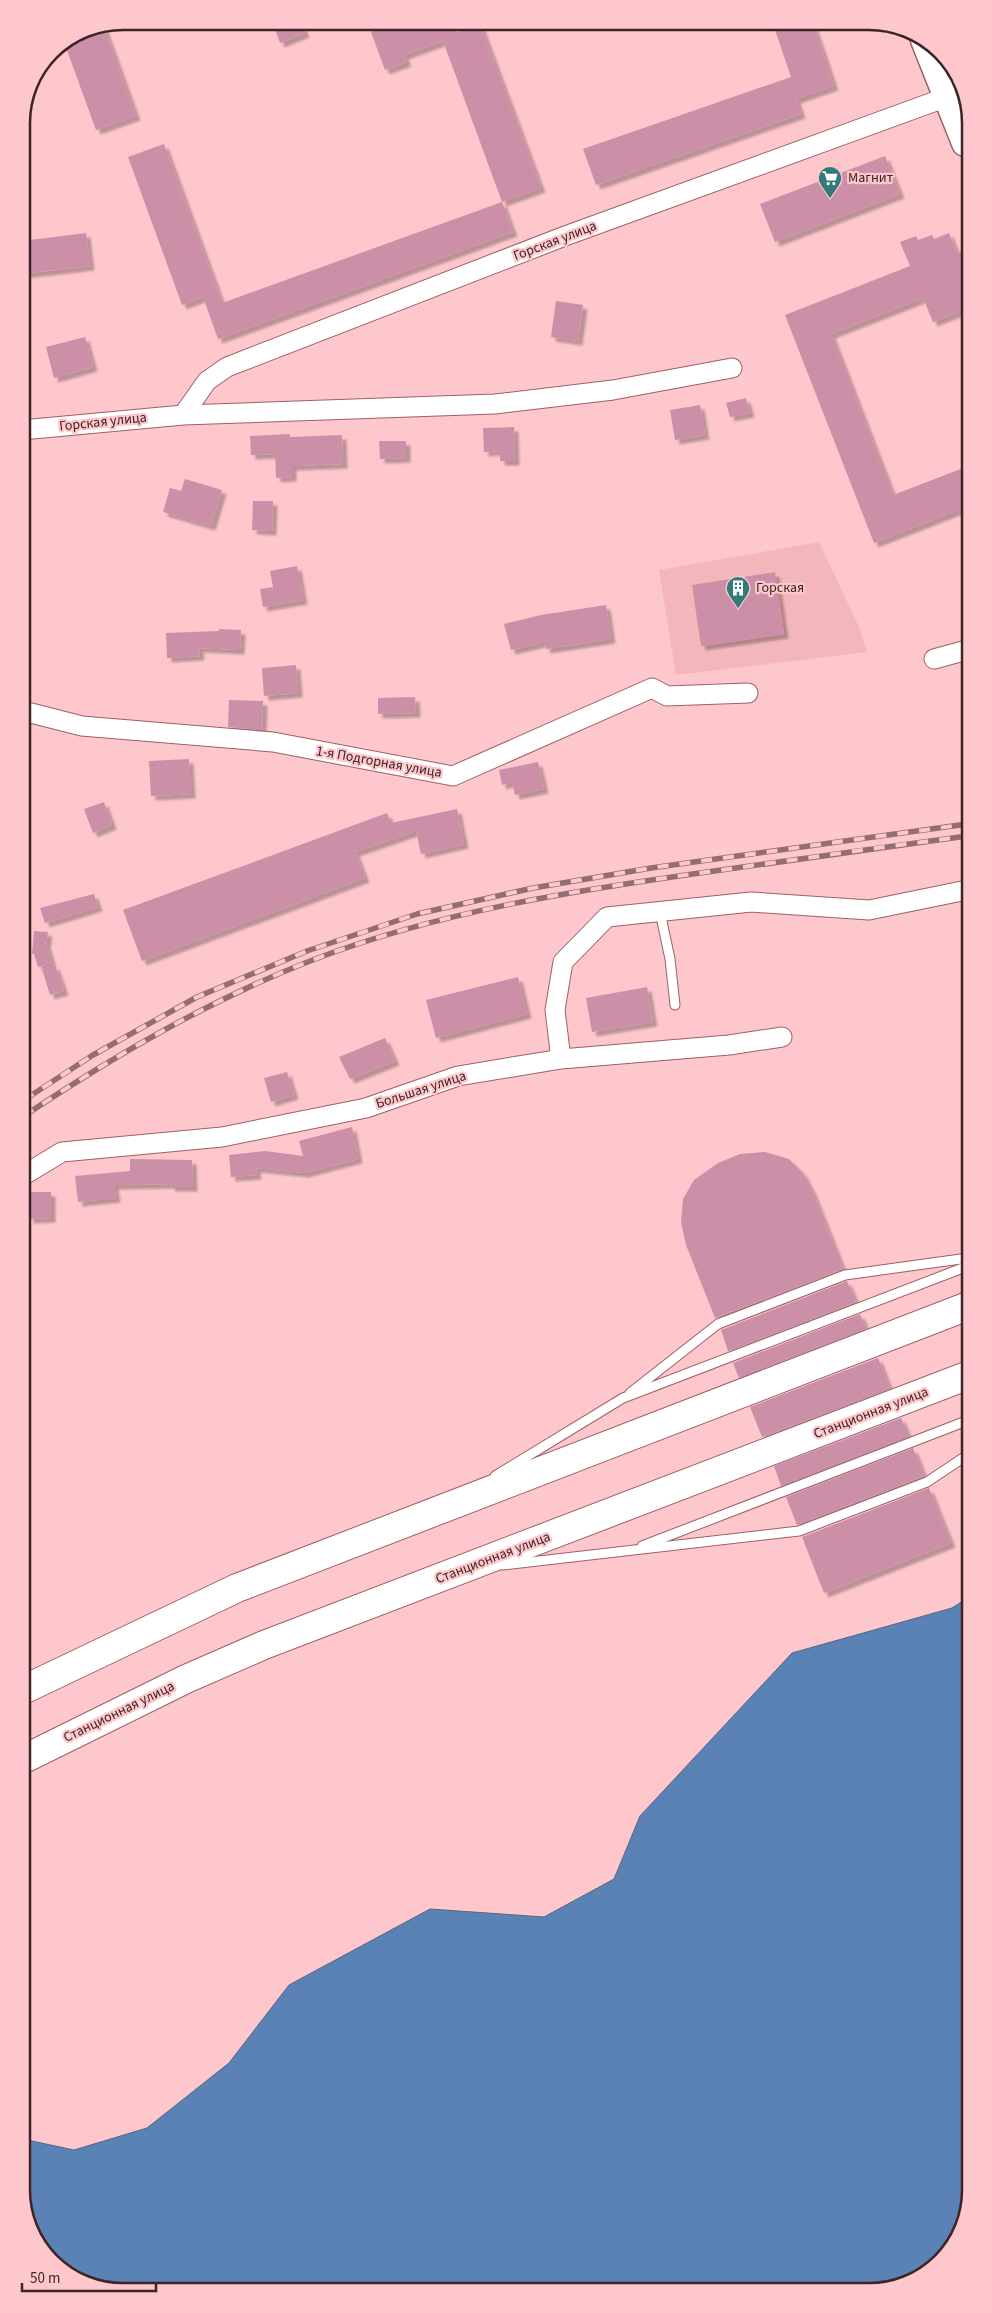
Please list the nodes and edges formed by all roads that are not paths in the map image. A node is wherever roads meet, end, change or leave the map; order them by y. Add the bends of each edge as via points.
1 (929, 51) edge
2 (947, 97) junction
3 (962, 135) edge
4 (732, 368) dead end
5 (183, 415) junction
6 (30, 429) edge
7 (962, 651) edge
8 (934, 659) dead end
9 (748, 693) dead end
10 (30, 713) edge
11 (962, 891) edge
12 (660, 912) junction
13 (675, 1004) dead end
14 (782, 1037) dead end
15 (561, 1059) junction
16 (30, 1171) edge
17 (962, 1259) edge
18 (962, 1268) edge
19 (962, 1308) edge
20 (962, 1379) edge
21 (623, 1398) junction
22 (962, 1423) edge
23 (962, 1459) edge
24 (436, 1512) junction
25 (630, 1551) junction
26 (461, 1570) junction
27 (30, 1687) edge
28 (30, 1756) edge

1 - 2 street
2 - 3 street
2 - 5 street, Горская улица via 572,234 227,367 207,381
4 - 5 street, Горская улица via 613,390 495,404
5 - 6 street, Горская улица
7 - 8 street
9 - 10 street, 1-я Подгорная улица via 667,696 652,688 453,776 273,742 82,726
11 - 12 street via 869,910 751,902
12 - 13 lane
12 - 15 street via 607,917 563,962 555,1010
14 - 15 street, Большая улица via 729,1045
15 - 16 street, Большая улица via 458,1076 366,1108 222,1137 62,1152
17 - 21 lane via 845,1275 718,1324
18 - 21 lane
19 - 24 main road
20 - 26 main road, Станционная улица
21 - 24 lane
22 - 25 lane
23 - 25 lane via 927,1482 799,1531
24 - 27 main road via 237,1588
25 - 26 lane
26 - 28 main road, Станционная улица via 195,1675

